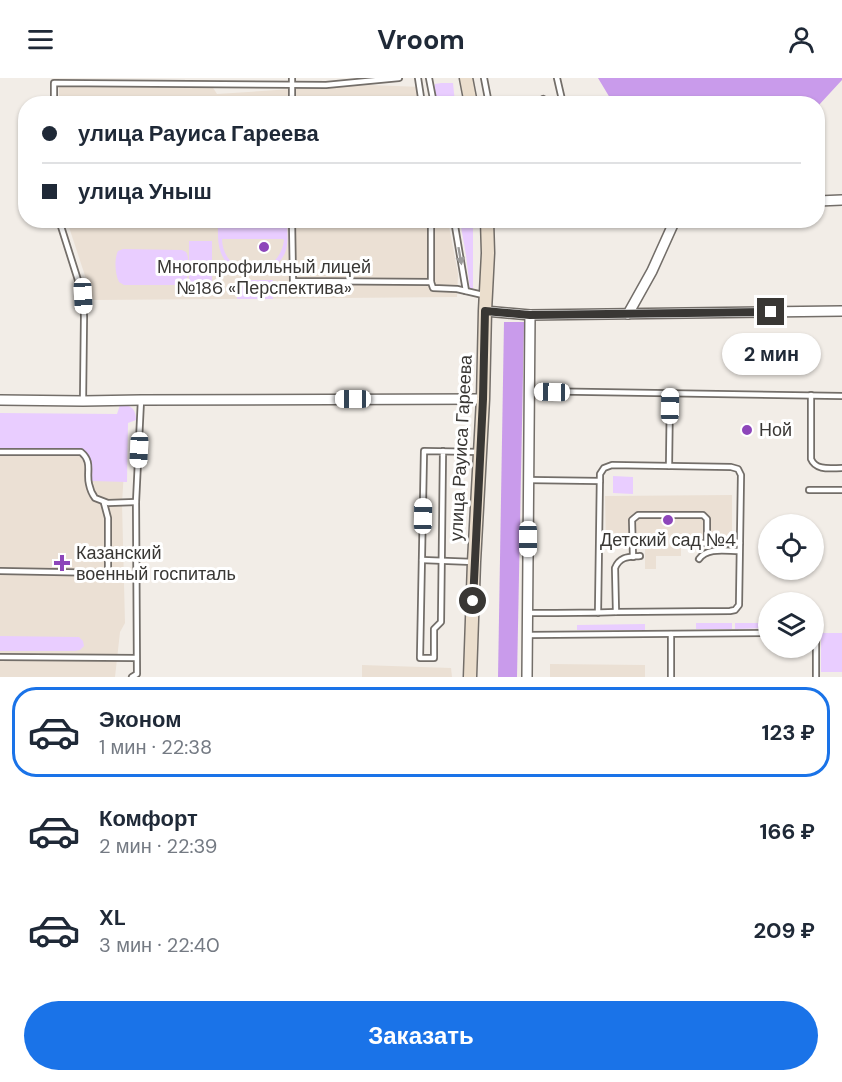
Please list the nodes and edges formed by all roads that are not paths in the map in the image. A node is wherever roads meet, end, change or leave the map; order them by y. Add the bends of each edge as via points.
1 (292, 78) edge
2 (324, 78) edge
3 (399, 78) edge
4 (418, 78) edge
5 (429, 78) edge
6 (466, 78) edge
7 (484, 78) edge
8 (557, 78) edge
9 (292, 85) junction
10 (326, 85) junction
11 (54, 96) edge
12 (292, 96) edge
13 (421, 96) edge
14 (432, 96) edge
15 (469, 96) edge
16 (487, 96) edge
17 (561, 96) edge
18 (842, 200) edge
19 (825, 201) edge
20 (62, 228) edge
21 (292, 228) edge
22 (431, 228) edge
23 (455, 228) edge
24 (487, 228) edge
25 (671, 228) edge
26 (431, 282) junction
27 (466, 291) junction
28 (486, 295) junction
29 (842, 310) edge
30 (485, 311) junction
31 (628, 314) junction
32 (530, 315) junction
33 (529, 391) junction
34 (670, 393) junction
35 (811, 395) junction
36 (842, 396) edge
37 (483, 399) junction
38 (0, 400) edge
39 (141, 400) junction
40 (83, 401) junction
41 (443, 451) junction
42 (0, 452) edge
43 (480, 452) junction
44 (669, 466) junction
45 (842, 468) edge
46 (528, 480) junction
47 (600, 481) junction
48 (809, 490) dead end
49 (842, 490) edge
50 (104, 502) junction
51 (136, 502) junction
52 (613, 540) dead end
53 (633, 540) junction
54 (698, 543) dead end
55 (707, 543) junction
56 (740, 543) junction
57 (739, 551) junction
58 (640, 556) dead end
59 (633, 557) junction
60 (699, 559) dead end
61 (422, 560) junction
62 (441, 560) junction
63 (474, 561) junction
64 (0, 572) edge
65 (616, 612) junction
66 (527, 613) junction
67 (598, 613) junction
68 (758, 633) edge
69 (671, 634) junction
70 (527, 635) junction
71 (0, 657) edge
72 (136, 658) junction
73 (816, 658) edge
74 (132, 677) edge
75 (470, 677) edge
76 (527, 677) edge
77 (671, 677) edge
78 (816, 677) edge

1 - 9 lane
2 - 10 lane
3 - 10 lane
4 - 13 lane
5 - 14 lane
6 - 15 street
7 - 16 lane
8 - 17 lane
9 - 10 lane
9 - 11 lane via 54,84
9 - 12 lane
18 - 19 street
20 - 40 lane via 83,296
21 - 26 lane via 293,281
22 - 26 lane
23 -> 27 lane
24 - 28 street, улица Рауиса Гареева
25 - 31 street
26 - 27 lane via 433,288
27 - 28 lane
28 - 30 street, улица Рауиса Гареева
29 - 31 street
30 - 32 street
30 - 37 street, улица Рауиса Гареева
31 - 32 street
32 - 33 street
33 - 34 lane
33 - 46 street
34 - 35 lane
34 - 44 lane
35 - 36 lane
35 - 45 lane via 812,463
37 - 39 street
37 - 43 street, улица Рауиса Гареева
38 - 40 street
39 - 40 street
39 - 51 lane
41 - 43 lane
41 - 61 lane via 424,451
41 - 62 lane
42 - 50 lane via 81,453 89,463 92,493
43 - 63 street, улица Рауиса Гареева
44 - 47 lane via 608,466 602,470
44 - 56 lane via 738,469
46 - 47 lane
46 - 66 street
47 - 67 lane
48 - 49 lane
50 - 51 lane
50 - 64 lane via 108,518 108,573
51 - 72 lane
52 - 53 lane
53 - 55 lane via 632,519 636,516 703,515 707,519
53 - 59 lane
54 - 55 lane
55 - 56 lane
56 - 57 lane
57 - 60 lane via 708,551
57 - 65 lane via 735,610
58 - 59 lane
59 - 65 lane via 622,558 615,568
61 - 62 lane
61 - 62 lane via 420,658 434,658 434,628 441,622
62 - 63 lane
63 - 75 street, улица Рауиса Гареева
65 - 67 lane
66 - 67 lane
66 - 70 street
68 - 69 lane
69 - 70 lane
69 - 77 lane
70 - 76 street
71 - 72 lane
72 - 74 lane via 136,674
73 - 78 lane

